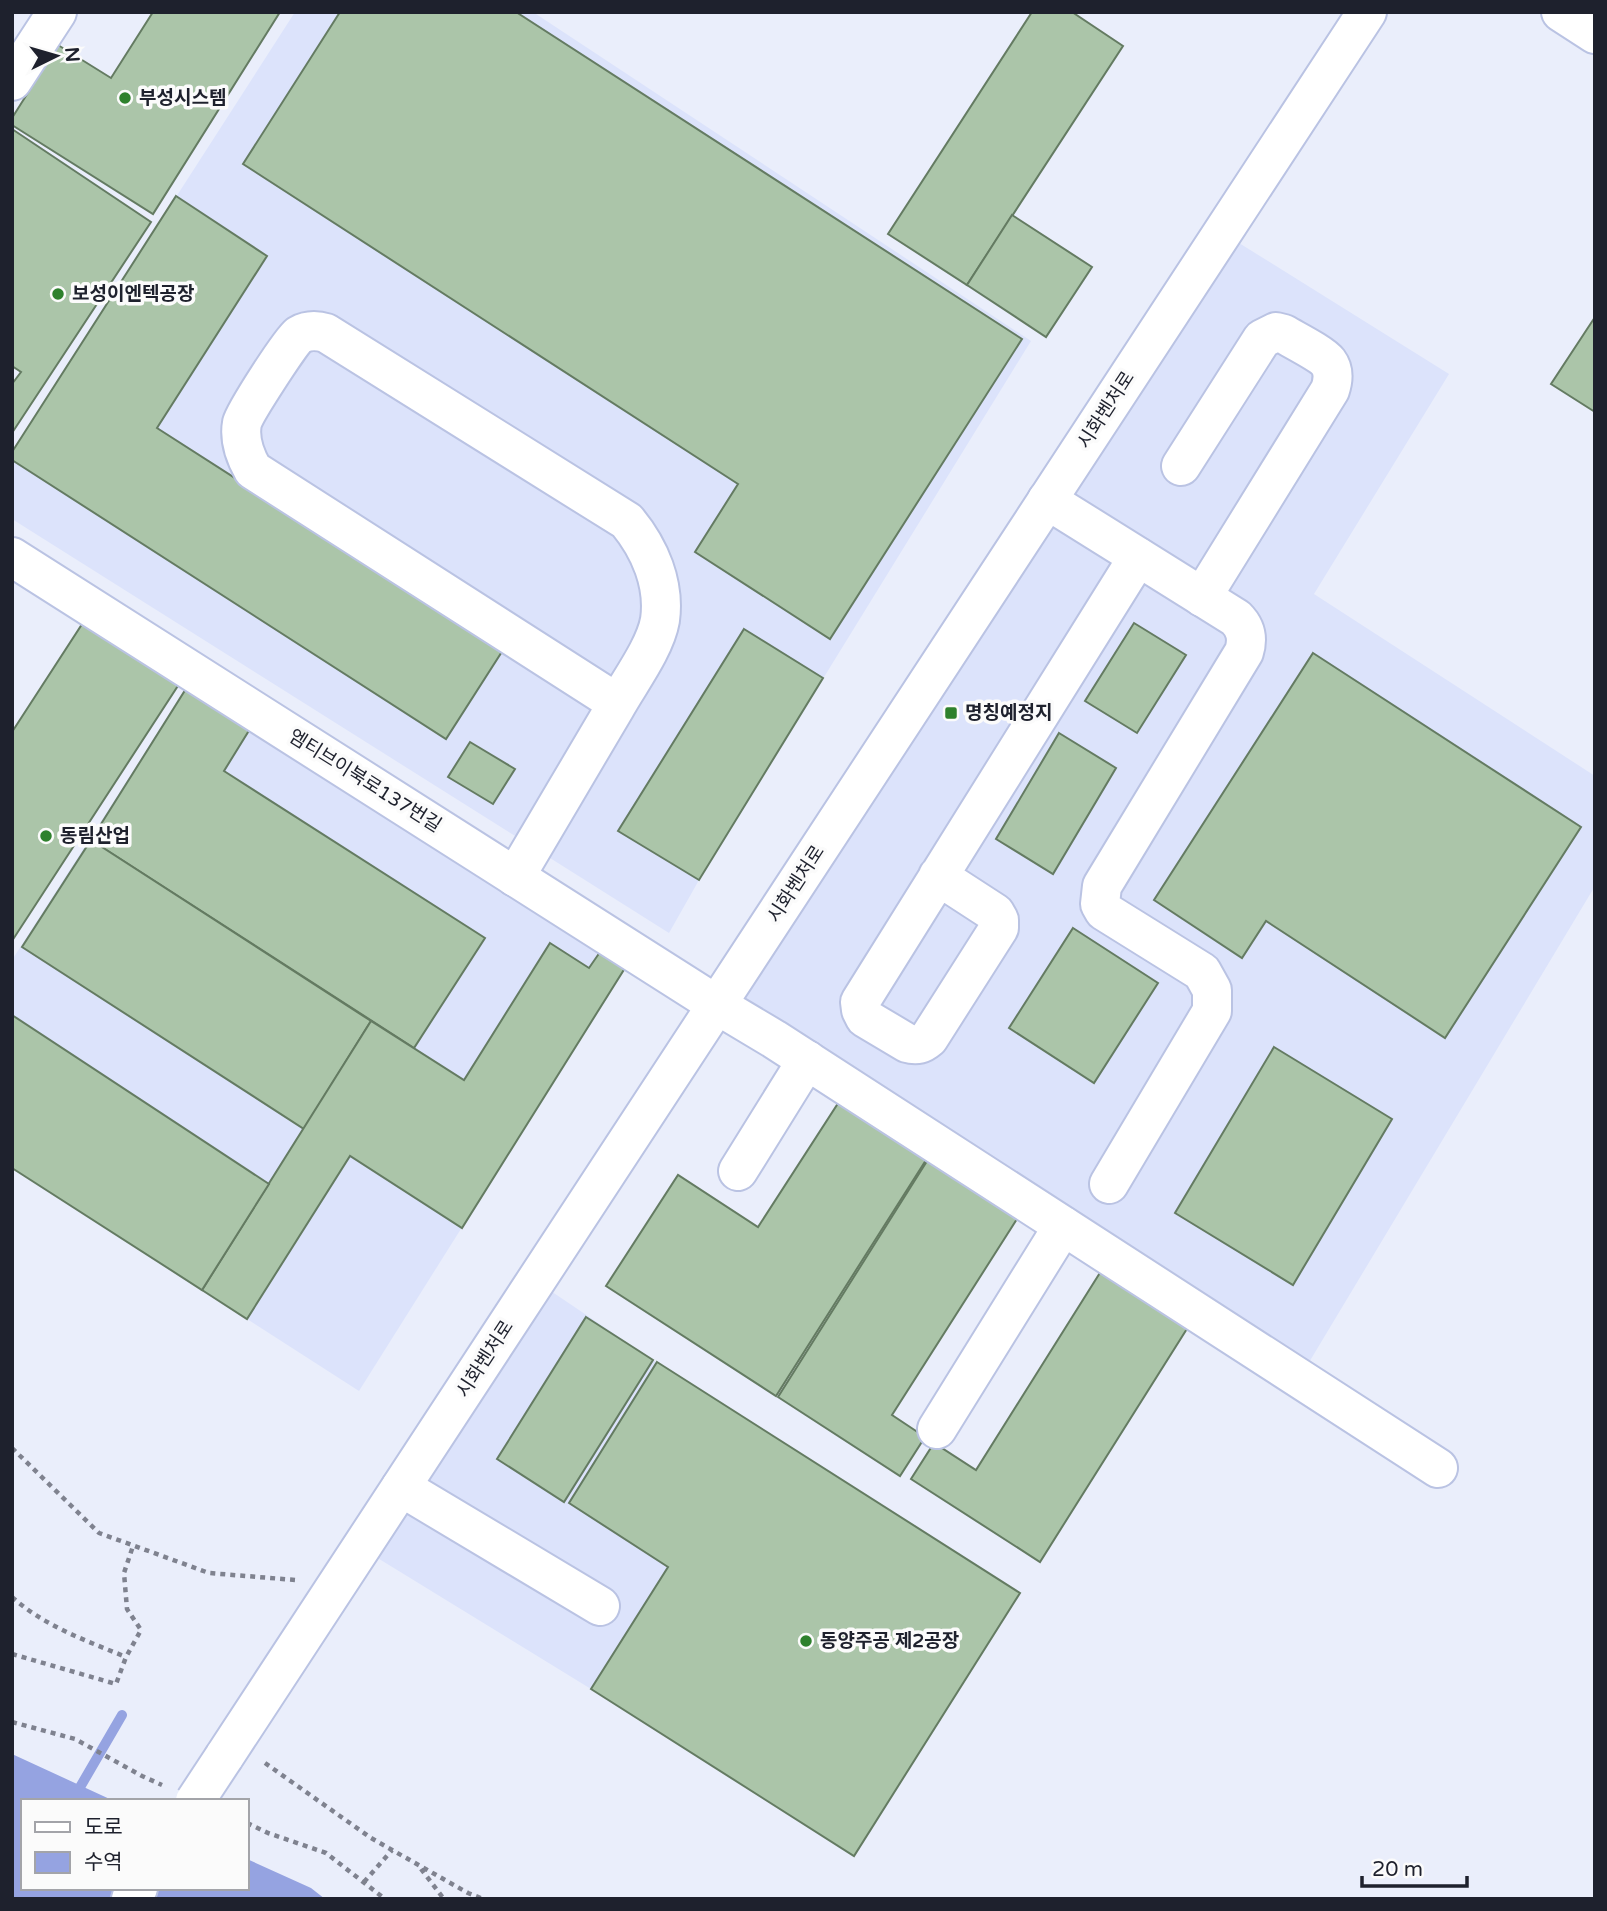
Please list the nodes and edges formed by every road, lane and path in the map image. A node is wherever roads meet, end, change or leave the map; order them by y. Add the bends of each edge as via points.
1 (57, 12) edge
2 (1367, 12) edge
3 (1561, 12) edge
4 (1595, 34) edge
5 (12, 81) edge
6 (1181, 466) dead end
7 (1047, 500) junction
8 (12, 557) edge
9 (1138, 557) junction
10 (1202, 597) junction
11 (617, 703) junction
12 (938, 876) dead end
13 (515, 877) junction
14 (717, 1005) junction
15 (807, 1060) junction
16 (738, 1171) dead end
17 (1109, 1184) dead end
18 (1063, 1226) junction
19 (937, 1429) dead end
20 (12, 1448) edge
21 (1438, 1468) dead end
22 (401, 1487) junction
23 (133, 1546) junction
24 (338, 1583) junction
25 (12, 1597) edge
26 (600, 1606) dead end
27 (12, 1654) edge
28 (126, 1657) junction
29 (12, 1722) edge
30 (229, 1749) junction
31 (179, 1793) edge
32 (248, 1823) edge
33 (392, 1850) junction
34 (419, 1866) junction
35 (364, 1882) junction
36 (385, 1899) edge
37 (444, 1899) edge
38 (483, 1899) edge

1 - 5 street
2 - 7 street, 시화벤처로
3 - 4 street
6 - 10 street via 1262,340 1276,332 1284,334 1328,360 1333,380 1330,390
7 - 9 street
7 - 14 street, 시화벤처로
8 - 13 street, 엠티브이북로137번길
9 - 10 street
9 - 12 street
10 - 17 street via 1243,625 1247,643 1102,886 1100,904 1104,911 1202,972 1212,990 1212,1012
11 - 11 street via 652,644 660,618 654,566 642,539 627,521 326,333 307,331 297,337 242,421 243,446 253,470
11 - 13 street
13 - 14 street, 엠티브이북로137번길
14 - 15 street, 엠티브이북로137번길
14 - 22 street, 시화벤처로
15 - 16 street
15 - 18 street, 엠티브이북로137번길
18 - 19 street
18 - 21 street, 엠티브이북로137번길
20 - 23 path via 99,1533
22 - 24 street, 시화벤처로
22 - 26 street
23 - 24 path via 209,1573
23 - 28 path via 124,1573 127,1609 141,1630
24 - 30 street, 시화벤처로
25 - 28 path via 65,1632
27 - 28 path via 116,1684
29 - 31 path via 75,1739
30 - 31 street, 시화벤처로, bridge
30 - 33 path
32 - 35 path via 327,1853
33 - 34 path
33 - 35 path
34 - 37 path
34 - 38 path
35 - 36 path

